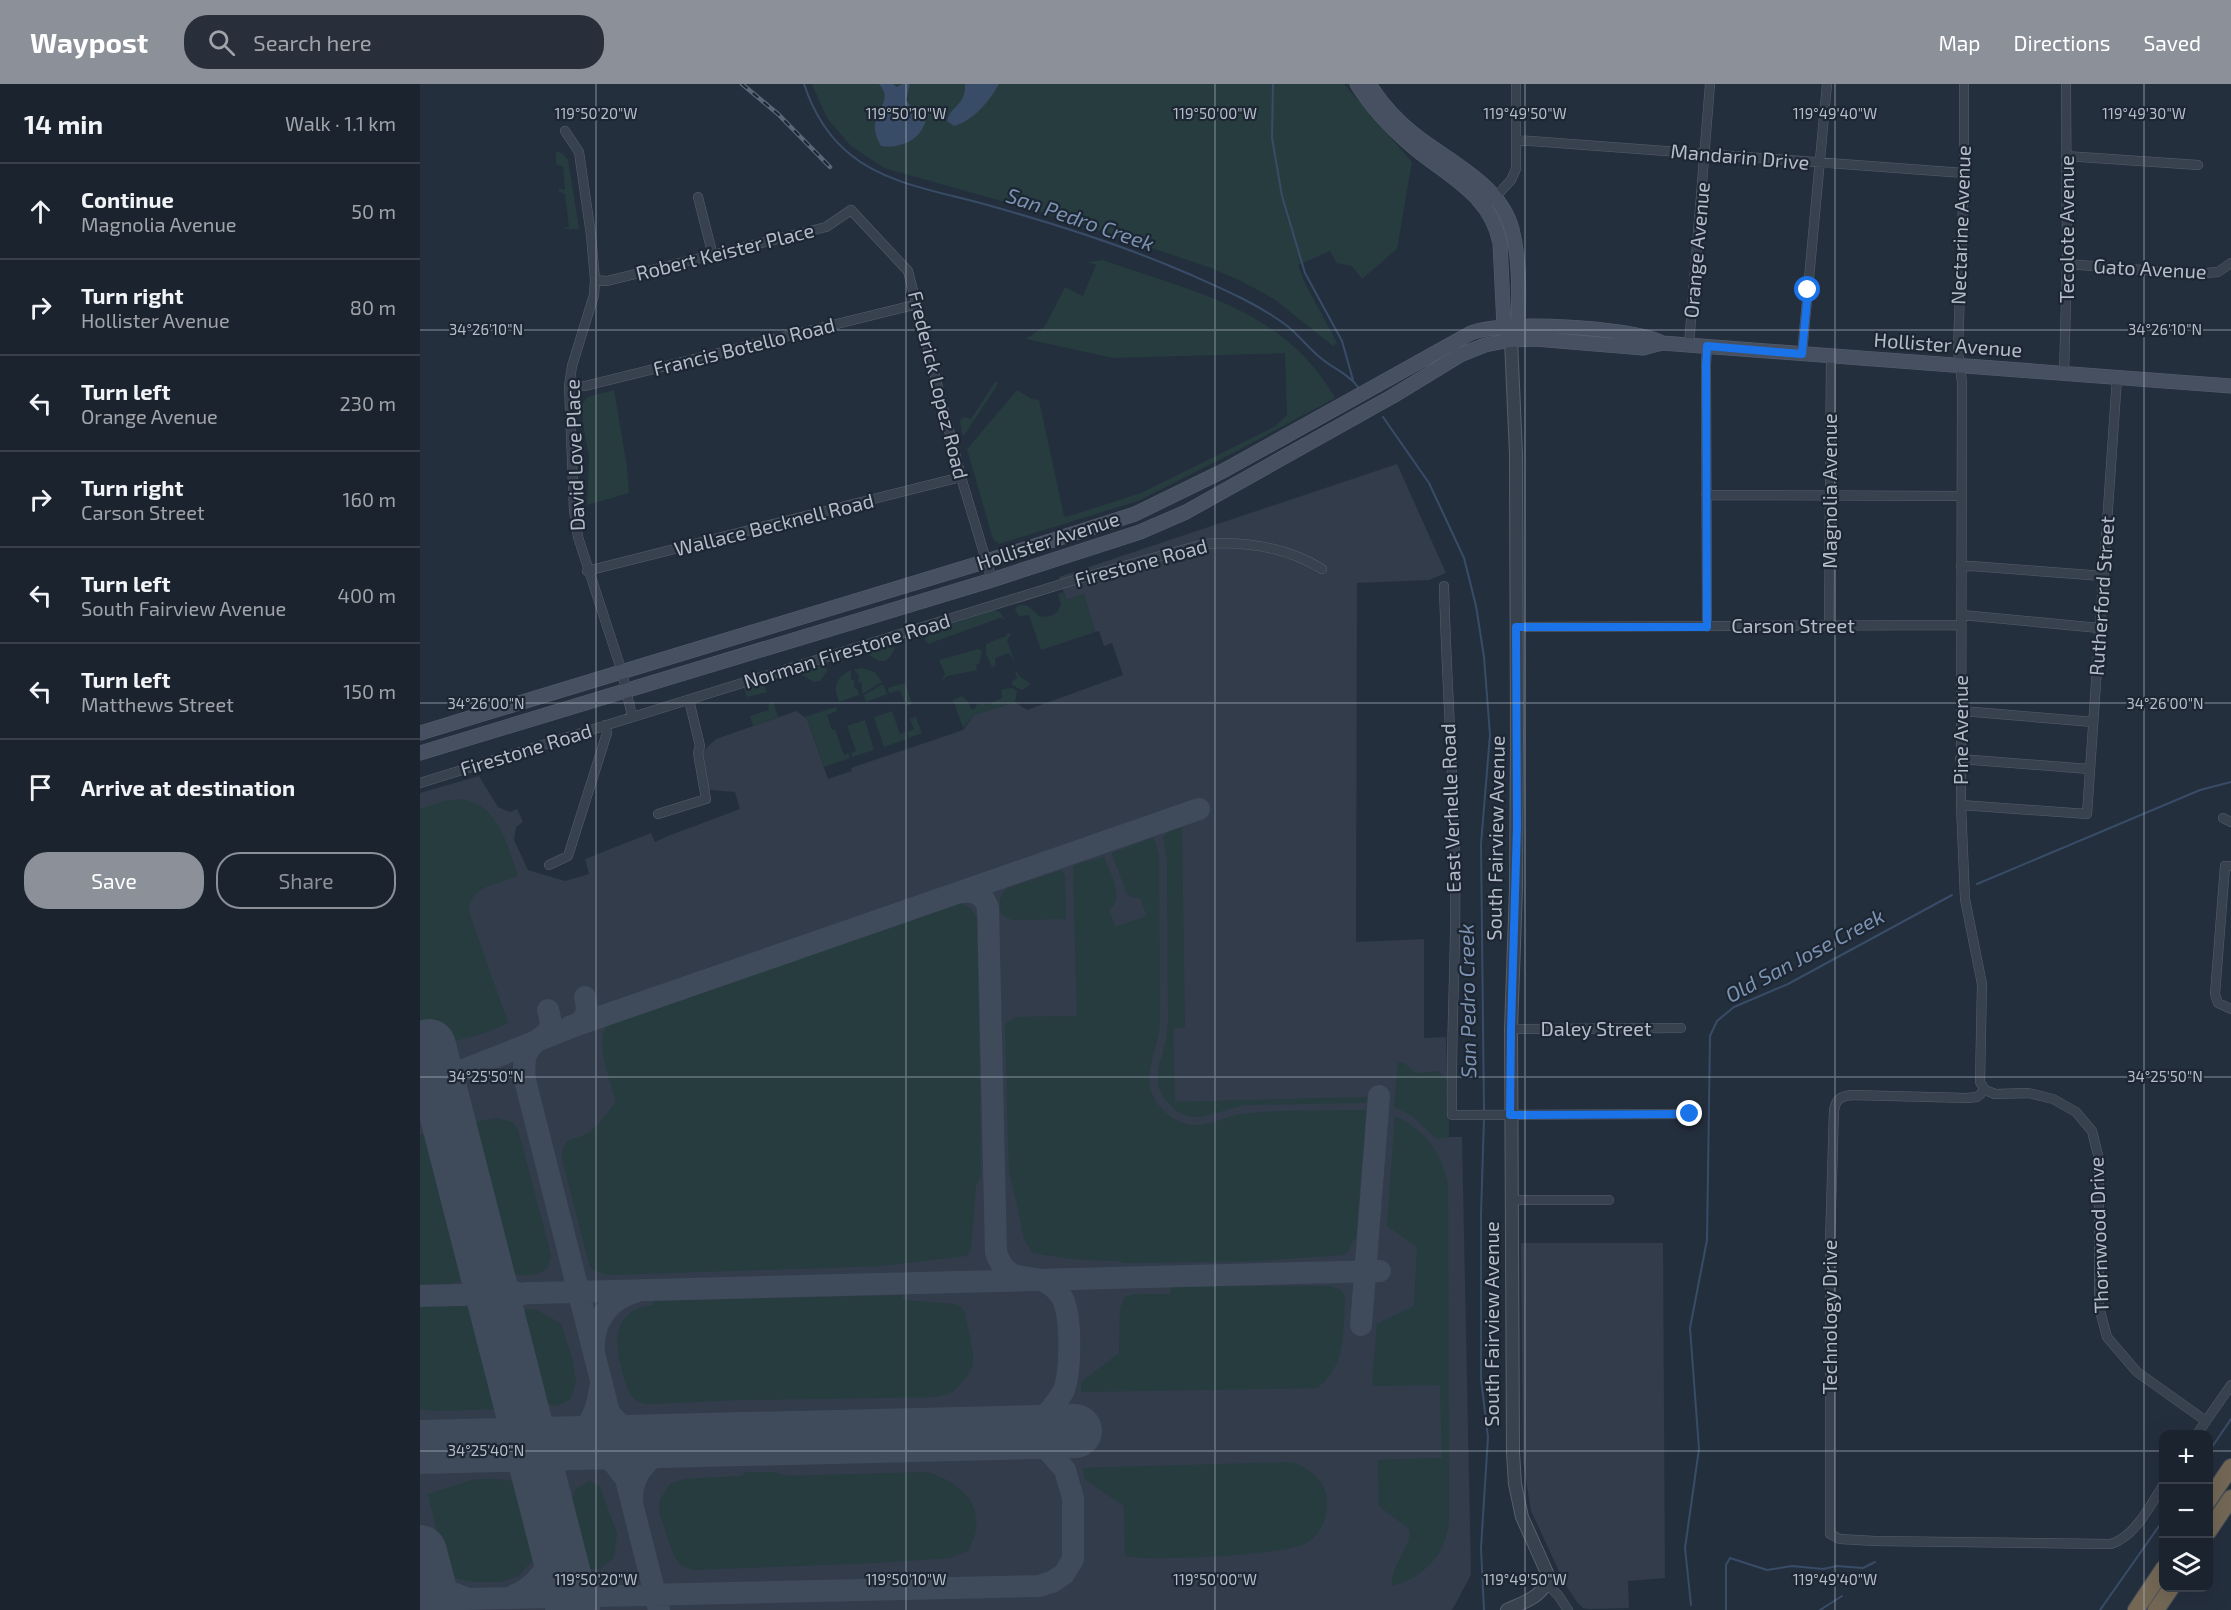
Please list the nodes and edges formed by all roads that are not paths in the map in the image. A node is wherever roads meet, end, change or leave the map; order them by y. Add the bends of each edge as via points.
1 (1357, 84) edge
2 (1368, 84) edge
3 (1516, 84) edge
4 (1710, 84) edge
5 (1827, 84) edge
6 (1964, 84) edge
7 (2066, 84) edge
8 (565, 131) dead end
9 (1517, 140) junction
10 (1704, 154) junction
11 (2066, 156) junction
12 (1819, 163) junction
13 (2198, 165) dead end
14 (1964, 173) junction
15 (698, 197) dead end
16 (1489, 203) junction
17 (851, 210) joint
18 (713, 256) junction
19 (2231, 263) edge
20 (2067, 264) junction
21 (595, 280) junction
22 (918, 304) junction
23 (1504, 326) junction
24 (1518, 326) junction
25 (1511, 339) junction
26 (1662, 343) junction
27 (1689, 345) junction
28 (1707, 346) junction
29 (1802, 354) junction
30 (1831, 356) junction
31 (1960, 366) junction
32 (2064, 374) junction
33 (2117, 378) junction
34 (569, 386) junction
35 (2231, 386) edge
36 (961, 477) junction
37 (1706, 495) junction
38 (1830, 496) junction
39 (1962, 496) junction
40 (987, 561) junction
41 (1961, 567) junction
42 (1322, 569) dead end
43 (587, 572) junction
44 (2103, 576) junction
45 (992, 579) junction
46 (1062, 584) joint
47 (1444, 586) dead end
48 (1961, 620) junction
49 (1829, 626) junction
50 (1516, 627) junction
51 (1707, 627) junction
52 (2099, 628) junction
53 (847, 652) junction
54 (850, 662) dead end
55 (622, 672) junction
56 (626, 689) junction
57 (689, 700) junction
58 (1962, 711) junction
59 (632, 716) junction
60 (2093, 722) junction
61 (605, 725) junction
62 (420, 733) edge
63 (420, 753) edge
64 (1960, 759) junction
65 (2089, 769) junction
66 (420, 783) edge
67 (1961, 805) junction
68 (658, 814) dead end
69 (549, 865) dead end
70 (2228, 866) edge
71 (2231, 1010) edge
72 (1681, 1028) dead end
73 (1511, 1029) junction
74 (1985, 1090) junction
75 (1837, 1101) joint
76 (1690, 1114) dead end
77 (1510, 1115) junction
78 (1511, 1200) junction
79 (1609, 1200) dead end
80 (2231, 1385) edge
81 (2206, 1421) junction
82 (2200, 1430) edge
83 (2231, 1467) edge
84 (2159, 1490) edge
85 (2213, 1494) edge
86 (2231, 1498) edge
87 (2213, 1525) edge
88 (2159, 1574) edge
89 (1547, 1584) junction
90 (2168, 1592) edge
91 (1507, 1610) edge
92 (1568, 1610) edge
93 (2136, 1610) edge
94 (2156, 1610) edge

1 - 16 main road, South Fairview Avenue via 1392,128
2 - 16 main road, South Fairview Avenue via 1408,129 1483,185
3 - 9 street
4 - 10 street, Orange Avenue
5 - 12 street
6 - 14 street, Nectarine Avenue
7 - 11 street, Tecolote Avenue
8 - 21 street, David Love Place via 579,152
9 - 10 street, Mandarin Drive
9 - 16 street via 1516,169
10 - 12 street, Mandarin Drive
10 - 27 street, Orange Avenue
11 - 13 street
11 - 20 street, Tecolote Avenue
12 - 14 street, Mandarin Drive
12 - 29 street
14 - 31 street, Nectarine Avenue
15 - 18 street
16 - 23 main road, South Fairview Avenue via 1500,243
16 - 24 main road, South Fairview Avenue via 1512,230 1518,271
17 - 18 street, Robert Keister Place via 826,227
17 - 22 street, Frederick Lopez Road via 908,271
18 - 21 street, Robert Keister Place via 607,281
19 - 20 street, Gato Avenue via 2218,272 2193,274
20 - 32 street, Tecolote Avenue
21 - 34 street, David Love Place
22 - 34 street, Francis Botello Road via 585,386
22 - 36 street, Frederick Lopez Road
23 - 24 main road, Hollister Avenue
23 - 25 main road, South Fairview Avenue
23 - 40 main road, Hollister Avenue via 1469,334 1135,514
24 - 25 main road, South Fairview Avenue
24 - 26 main road, Hollister Avenue via 1641,334
25 - 26 main road, Hollister Avenue via 1643,348
25 - 45 main road, Hollister Avenue via 1460,355 1176,516 1140,532
25 - 50 street, South Fairview Avenue via 1516,454
26 - 27 main road, Hollister Avenue
27 - 28 main road, Hollister Avenue
28 - 29 main road, Hollister Avenue
28 - 37 street, Orange Avenue
29 - 30 main road, Hollister Avenue
30 - 31 main road, Hollister Avenue
30 - 38 street, Magnolia Avenue
31 - 32 main road, Hollister Avenue
31 - 39 street, Pine Avenue
32 - 33 main road, Hollister Avenue
33 - 35 main road, Hollister Avenue
33 - 44 street, Rutherford Street
34 - 43 street, David Love Place via 575,523
36 - 40 street, Frederick Lopez Road
36 - 43 street, Wallace Becknell Road
37 - 38 street
37 - 51 street, Orange Avenue
38 - 39 street
38 - 49 street, Magnolia Avenue
39 - 41 street, Pine Avenue
40 - 45 street, Frederick Lopez Road
40 - 55 main road, Hollister Avenue
41 - 44 street
41 - 48 street, Pine Avenue
42 - 46 street, Firestone Road via 1285,551 1204,544
43 - 55 street, David Love Place
44 - 52 street, Rutherford Street
45 - 56 main road, Hollister Avenue
46 - 53 street, Norman Firestone Road
47 - 77 street, East Verhelle Road via 1455,932 1452,1115
48 - 49 street, Carson Street
48 - 52 street, Carson Street
48 - 58 street, Pine Avenue
49 - 51 street, Carson Street
50 - 51 street, Carson Street
50 - 73 street, South Fairview Avenue via 1517,827
52 - 60 street, Rutherford Street
53 - 54 street
53 - 57 street, Norman Firestone Road
55 - 56 street, David Love Place
55 - 62 main road, Hollister Avenue
56 - 59 street, David Love Place
56 - 63 main road, Hollister Avenue
57 - 59 street, Norman Firestone Road
57 - 68 street via 700,746 706,799
58 - 60 street
58 - 64 street, Pine Avenue
59 - 61 street, Firestone Road
60 - 65 street, Rutherford Street
61 - 66 street, Firestone Road
61 - 69 street via 607,733 568,856
64 - 65 street
64 - 67 street, Pine Avenue
65 - 67 street, Rutherford Street via 2086,814
67 - 74 street, Pine Avenue via 1965,899 1982,984 1980,1082
70 - 71 street via 2215,994 2218,1003
72 - 73 street, Daley Street
73 - 77 street, South Fairview Avenue
74 - 75 street, Thornwood Drive via 1977,1097 1967,1098 1845,1095
74 - 81 street, Thornwood Drive via 2053,1099 2076,1112 2092,1131 2099,1161 2099,1307 2107,1337 2137,1372
75 - 84 street, Technology Drive via 1830,1243 1830,1534 1840,1539 1875,1541 2111,1544 2131,1531
76 - 77 street, East Verhelle Road
77 - 78 street, South Fairview Avenue
78 - 79 street
78 - 89 street, South Fairview Avenue via 1514,1467 1522,1517 1547,1571
80 - 81 street
81 - 82 street
83 - 85 highway
86 - 87 highway
88 - 93 highway
89 - 91 street via 1539,1593
89 - 92 street, South Fairview Avenue
90 - 94 highway

